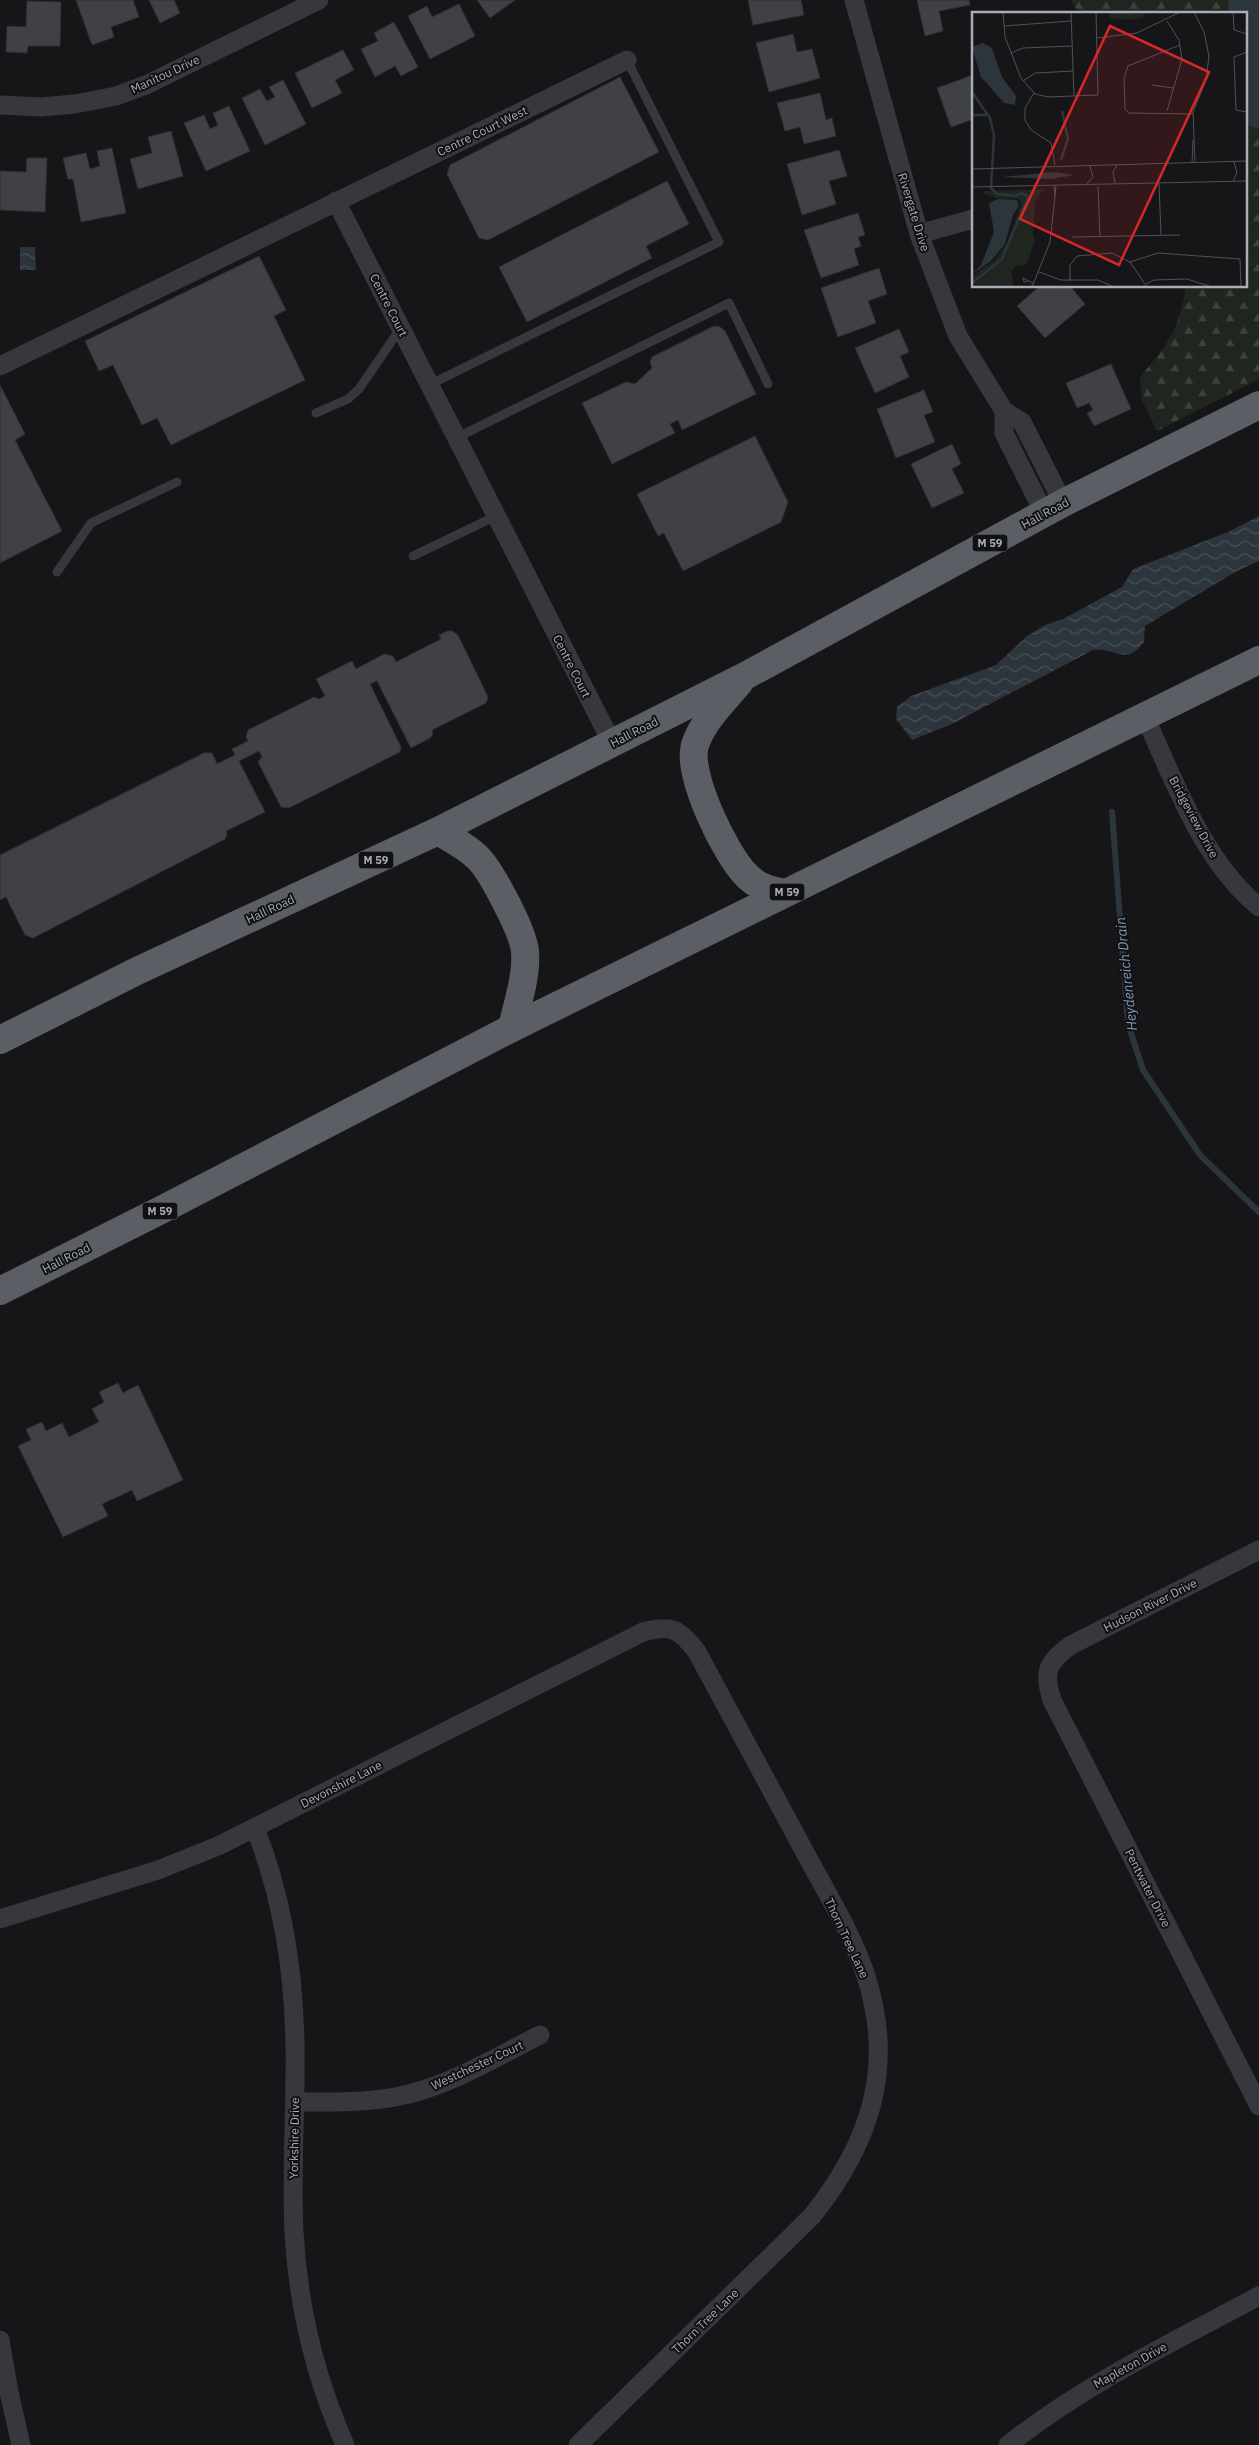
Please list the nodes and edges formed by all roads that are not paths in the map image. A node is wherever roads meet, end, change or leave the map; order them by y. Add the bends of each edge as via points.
1 (319, 0) edge
2 (854, 0) edge
3 (627, 60) joint
4 (0, 105) edge
5 (336, 201) junction
6 (972, 219) edge
7 (919, 234) junction
8 (400, 329) junction
9 (0, 366) edge
10 (768, 384) dead end
11 (429, 385) junction
12 (1259, 405) edge
13 (316, 413) dead end
14 (456, 438) junction
15 (177, 482) dead end
16 (1054, 508) junction
17 (496, 516) junction
18 (413, 556) dead end
19 (56, 572) dead end
20 (1259, 660) edge
21 (745, 676) junction
22 (1145, 717) junction
23 (612, 743) junction
24 (438, 831) junction
25 (784, 893) junction
26 (1259, 907) edge
27 (512, 1028) junction
28 (0, 1040) edge
29 (0, 1291) edge
30 (1259, 1550) edge
31 (673, 1628) joint
32 (1047, 1668) joint
33 (255, 1828) junction
34 (0, 1919) edge
35 (540, 2035) dead end
36 (295, 2102) junction
37 (1259, 2106) edge
38 (1259, 2296) edge
39 (0, 2340) edge
40 (21, 2445) edge
41 (345, 2445) edge
42 (578, 2445) edge
43 (1008, 2445) edge

1 - 4 street, Manitou Drive via 146,85 116,96 41,107
2 - 7 street, Rivergate Drive
3 - 5 street, Centre Court West
3 - 11 lane via 719,242
5 - 8 street, Centre Court
5 - 9 street
6 - 7 street
7 - 16 street, Rivergate Drive via 958,336 1004,411 1022,422
8 - 11 street, Centre Court
8 - 13 lane via 359,390 348,399
10 - 14 lane via 729,303
11 - 14 street, Centre Court
12 - 16 highway, Hall Road / M 59
14 - 17 street, Centre Court
15 - 19 lane via 91,523
16 - 21 highway, Hall Road / M 59
17 - 18 lane
17 - 23 street, Centre Court
20 - 22 highway, Hall Road / M 59
21 - 23 highway, Hall Road / M 59
21 - 25 highway via 703,728 695,747 693,766 698,788 735,864 762,888
22 - 25 highway, Hall Road / M 59
22 - 26 street, Bridgeview Drive via 1216,860
23 - 24 highway, Hall Road / M 59
24 - 27 highway via 477,856 486,867 520,933 525,951 524,973
24 - 28 highway, Hall Road / M 59 via 137,971
25 - 27 highway, Hall Road / M 59
27 - 29 highway, Hall Road / M 59
30 - 32 street, Hudson River Drive via 1071,1645
31 - 33 street, Devonshire Lane via 643,1632
31 - 42 street, Thorn Tree Lane via 688,1639 697,1652 856,1951 876,2018 876,2088 871,2112 854,2154 812,2216
32 - 37 street, Pentwater Drive via 1052,1700
33 - 34 street, Devonshire Lane via 166,1867
33 - 36 street, Yorkshire Drive via 278,1896 287,1944 294,2013
35 - 36 street, Westchester Court via 423,2090 368,2100
36 - 41 street, Yorkshire Drive via 293,2198 301,2300 314,2361
38 - 43 street, Mapleton Drive via 1101,2380 1039,2420
39 - 40 street

